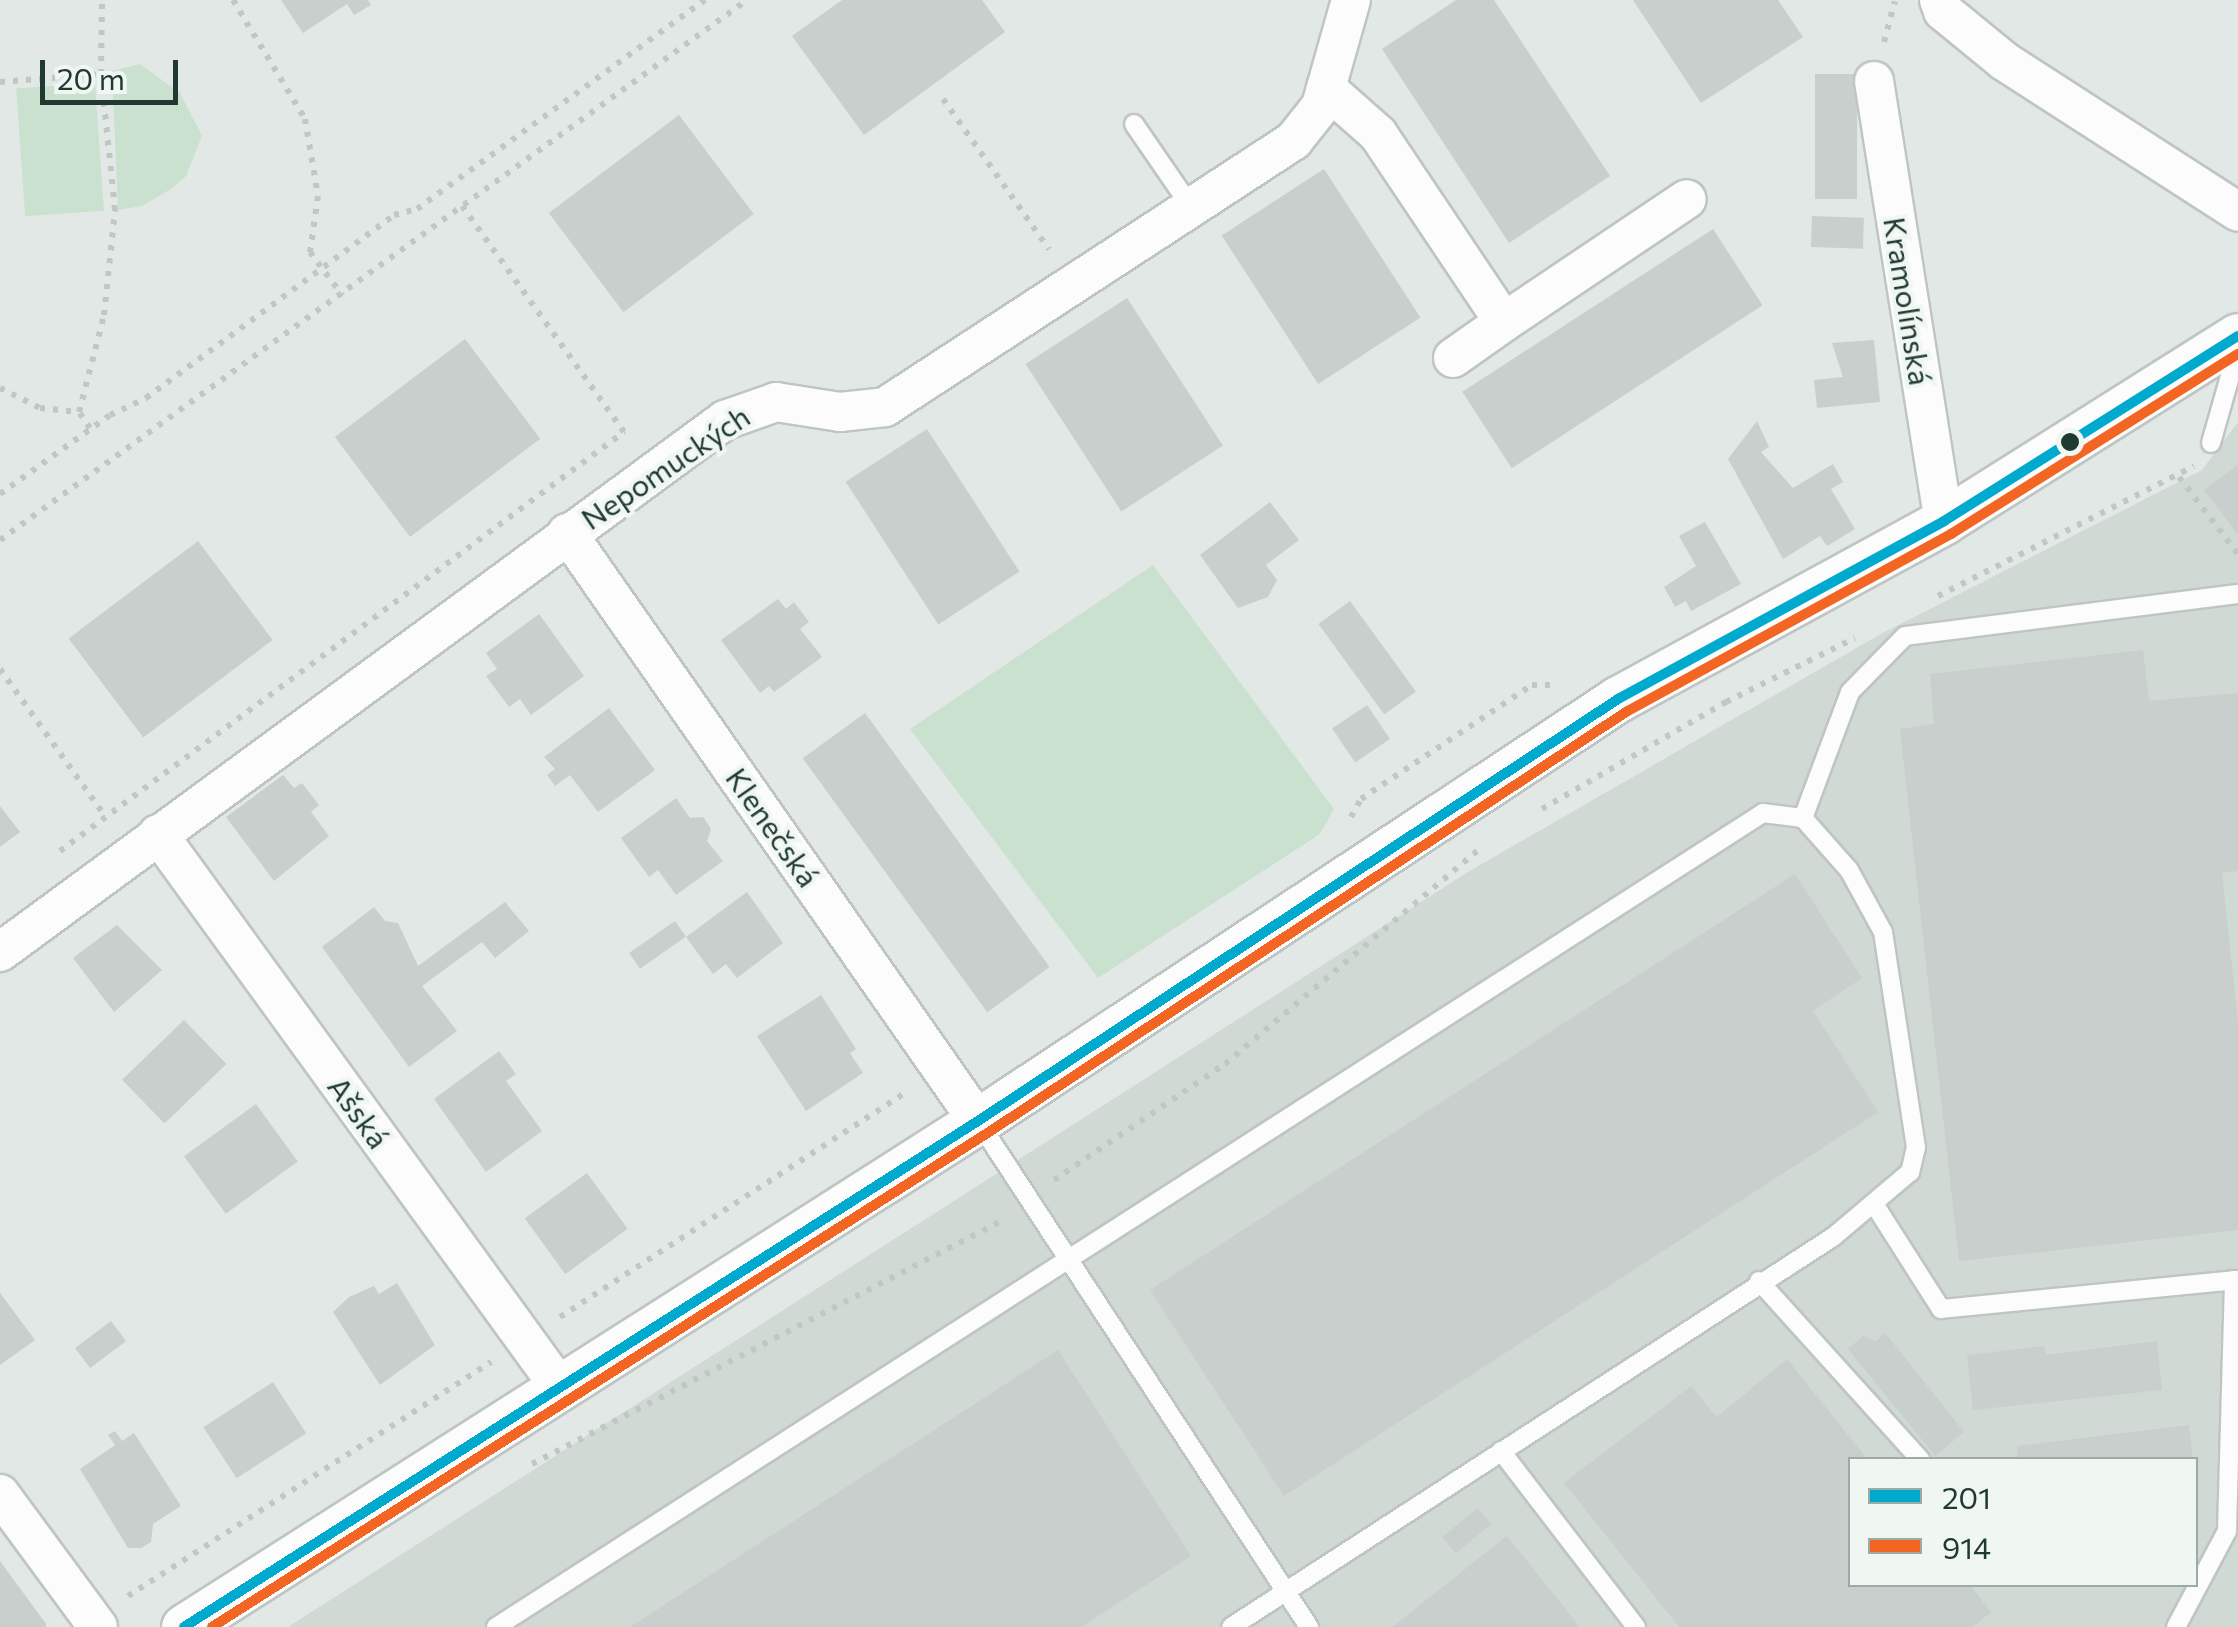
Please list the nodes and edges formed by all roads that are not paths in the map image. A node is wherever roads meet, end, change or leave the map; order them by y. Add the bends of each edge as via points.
1 (1351, 0) edge
2 (1939, 0) edge
3 (1874, 81) dead end
4 (1326, 88) junction
5 (1134, 124) dead end
6 (1687, 199) dead end
7 (1191, 208) junction
8 (2238, 212) edge
9 (1504, 322) junction
10 (2238, 336) edge
11 (2238, 348) edge
12 (1452, 358) dead end
13 (2211, 443) road end
14 (1944, 521) junction
15 (567, 533) junction
16 (2238, 594) edge
17 (1803, 818) junction
18 (144, 844) junction
19 (0, 952) edge
20 (978, 1121) junction
21 (1876, 1207) junction
22 (1066, 1257) junction
23 (2236, 1280) edge
24 (1759, 1282) junction
25 (560, 1390) junction
26 (1500, 1451) junction
27 (1918, 1457) edge
28 (0, 1494) edge
29 (2198, 1586) edge
30 (2197, 1587) edge
31 (1284, 1593) junction
32 (98, 1627) edge
33 (184, 1627) edge
34 (496, 1627) edge
35 (1230, 1627) edge
36 (1308, 1627) edge
37 (1636, 1627) edge
38 (2176, 1627) edge

1 - 4 street, Nepomuckých
2 - 8 street via 2004,61
3 - 14 street, Kramolínská
4 - 7 street, Nepomuckých via 1310,125 1294,140
4 - 9 street via 1378,134
5 - 7 lane
6 - 9 street
7 - 15 street, Nepomuckých via 884,407 840,412 776,402 742,411
9 - 12 street
10 - 14 street
11 - 13 lane
14 - 20 street via 1618,699
15 - 18 street, Nepomuckých
15 - 20 street, Klenečská
16 - 17 lane via 1904,636 1850,692
17 - 21 lane via 1848,870 1884,932 1916,1147 1910,1172
17 - 22 lane via 1763,814
18 - 19 street, Nepomuckých
18 - 25 street, Ašská
20 - 22 lane
20 - 25 street
21 - 23 lane via 1941,1309
21 - 24 lane
22 - 31 lane
22 - 34 lane
23 - 29 lane via 2227,1531
24 - 26 lane
24 - 27 lane
25 - 33 street
26 - 31 lane
26 - 37 lane
28 - 32 street
30 - 38 lane
31 - 35 lane
31 - 36 lane

